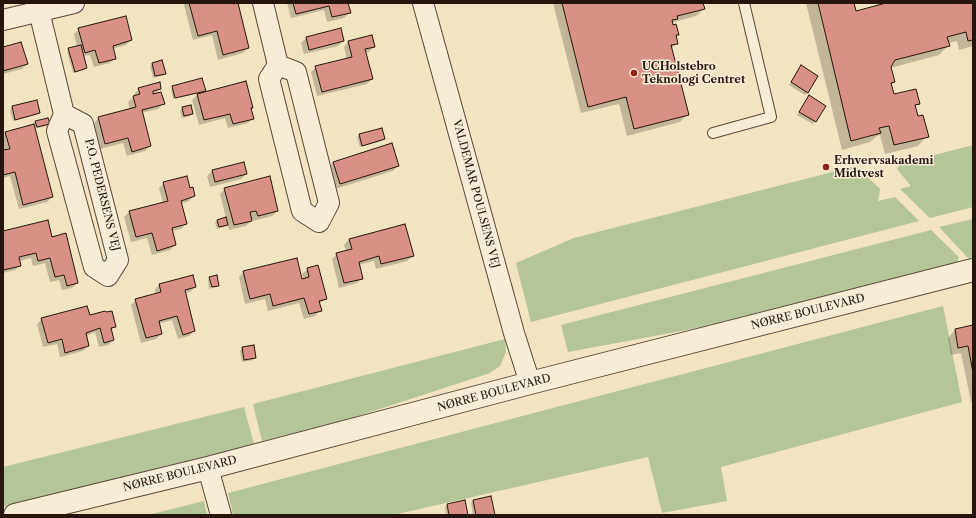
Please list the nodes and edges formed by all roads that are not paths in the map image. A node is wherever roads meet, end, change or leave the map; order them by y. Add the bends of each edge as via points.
1 (74, 3) edge
2 (263, 3) edge
3 (423, 3) edge
4 (744, 3) edge
5 (39, 11) junction
6 (3, 20) edge
7 (278, 65) junction
8 (64, 114) junction
9 (713, 133) dead end
10 (973, 270) edge
11 (530, 383) junction
12 (208, 468) junction
13 (15, 515) edge
14 (221, 515) edge

1 - 5 street
2 - 7 street
3 - 11 street, VALDEMAR POULSENS VEJ
4 - 9 lane via 771,117
5 - 6 street
5 - 8 street
7 - 7 street via 269,79 302,211 319,222 329,203 296,72
8 - 8 street, P.O. PEDERSENS VEJ via 57,131 94,267 108,276 118,260 83,124
10 - 11 street, NØRRE BOULEVARD
11 - 12 street, NØRRE BOULEVARD
12 - 13 street, NØRRE BOULEVARD
12 - 14 street

